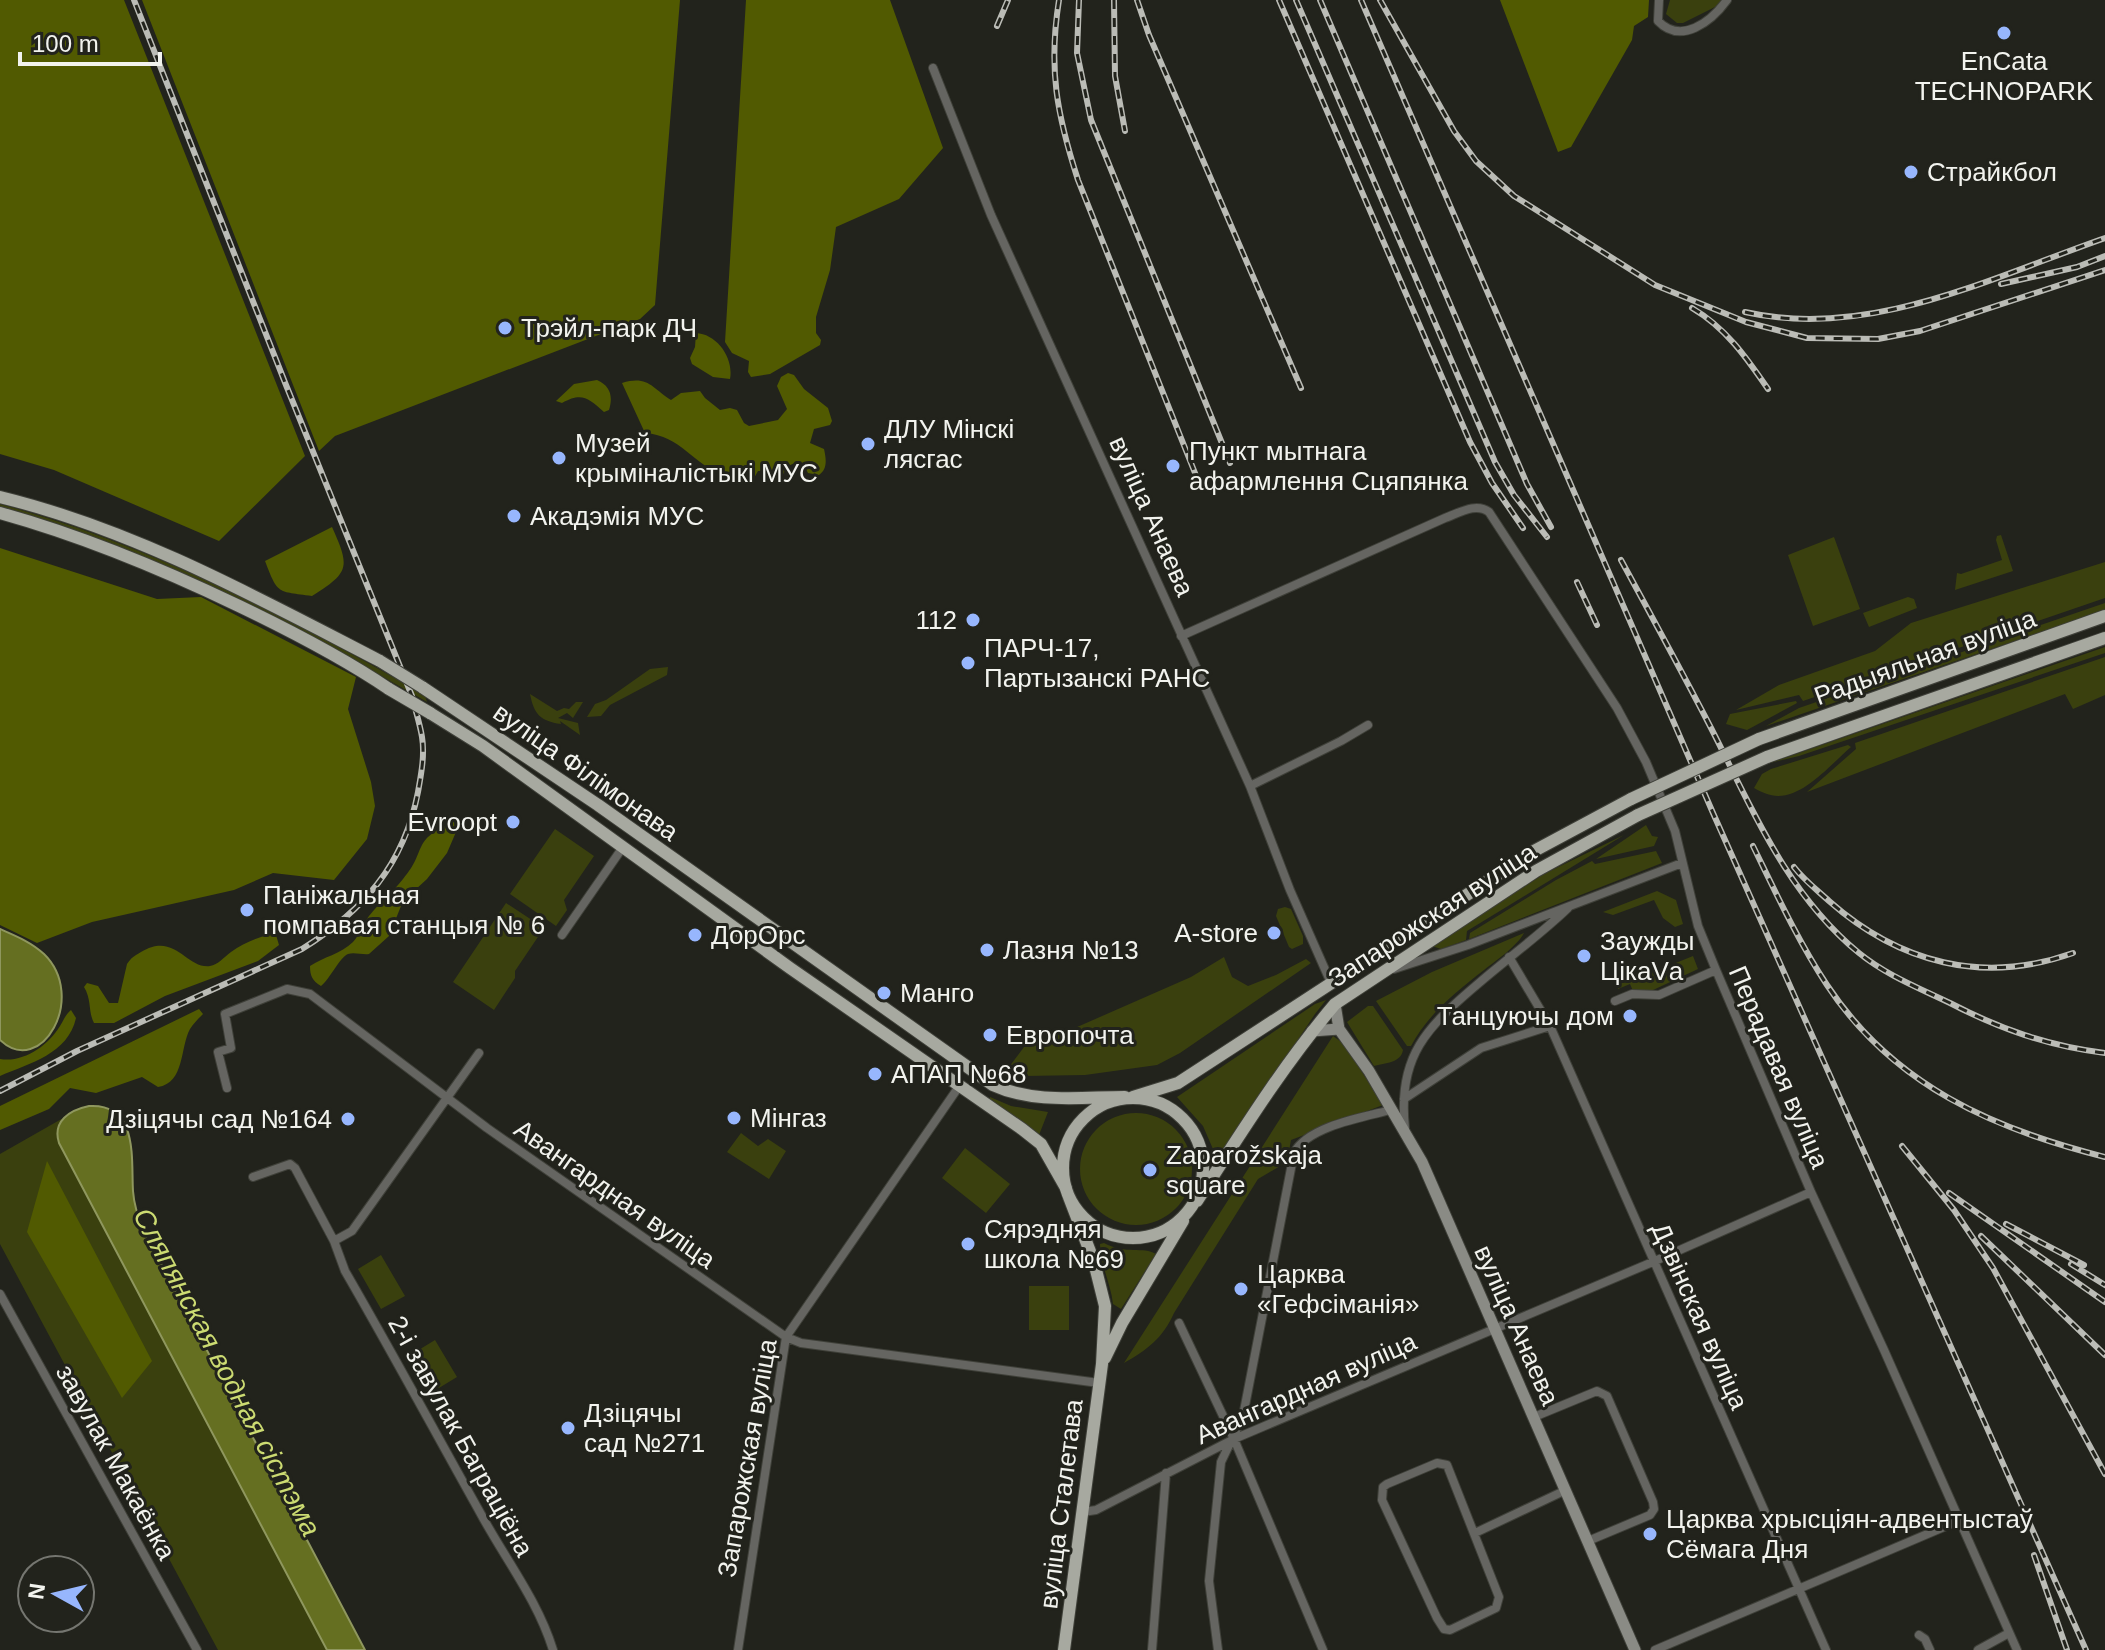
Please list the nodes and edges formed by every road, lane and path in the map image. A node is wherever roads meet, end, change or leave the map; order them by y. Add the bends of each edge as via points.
1 (1659, 0) edge
2 (1727, 0) edge
3 (933, 68) dead end
4 (0, 497) edge
5 (0, 513) edge
6 (2105, 616) edge
7 (1181, 636) junction
8 (2105, 638) edge
9 (1368, 725) dead end
10 (1759, 739) joint
11 (1767, 757) joint
12 (1250, 786) junction
13 (598, 805) junction
14 (587, 820) junction
15 (623, 847) junction
16 (1682, 863) junction
17 (1572, 904) junction
18 (562, 935) dead end
19 (1509, 957) junction
20 (1716, 970) junction
21 (1378, 974) junction
22 (1331, 983) junction
23 (1615, 1001) dead end
24 (1335, 1004) junction
25 (1550, 1026) junction
26 (1339, 1029) junction
27 (1312, 1031) junction
28 (479, 1053) dead end
29 (960, 1085) junction
30 (227, 1088) dead end
31 (1129, 1097) junction
32 (447, 1098) junction
33 (1404, 1099) junction
34 (1391, 1110) junction
35 (1406, 1133) junction
36 (253, 1177) dead end
37 (1811, 1192) junction
38 (1067, 1193) junction
39 (1197, 1201) junction
40 (1188, 1213) junction
41 (334, 1241) junction
42 (1655, 1261) junction
43 (0, 1294) edge
44 (1179, 1323) dead end
45 (1493, 1329) junction
46 (786, 1337) junction
47 (1102, 1364) junction
48 (1099, 1383) junction
49 (1534, 1417) junction
50 (1234, 1439) junction
51 (1166, 1473) junction
52 (1566, 1490) junction
53 (1083, 1512) junction
54 (1958, 1521) junction
55 (1475, 1533) junction
56 (1588, 1541) junction
57 (1797, 1589) junction
58 (2009, 1633) junction
59 (1919, 1635) dead end
60 (197, 1650) edge
61 (553, 1650) edge
62 (738, 1650) edge
63 (1064, 1650) edge
64 (1152, 1650) edge
65 (1218, 1650) edge
66 (1323, 1650) edge
67 (1635, 1650) edge
68 (1655, 1650) edge
69 (1826, 1650) edge
70 (1930, 1650) edge
71 (1978, 1650) edge
72 (2017, 1650) edge

1 - 2 street via 1658,21 1671,32 1703,23
3 - 7 street, вуліца Анаева via 991,215
4 - 13 main road, вуліца Філімонава, bridge via 103,529 245,591 380,661
5 - 14 main road, вуліца Філімонава, bridge via 82,538 274,623 483,746
6 - 10 main road, Радыяльная вуліца
7 - 12 street, вуліца Анаева
7 - 16 street, Перадавая вуліца via 1445,518 1483,508 1623,719 1675,831
8 - 11 main road, Радыяльная вуліца
9 - 12 street
10 - 22 main road, Запарожская вуліца, bridge via 1534,851
11 - 21 main road, Запарожская вуліца, bridge via 1638,815 1536,871
12 - 22 street, вуліца Анаева
13 - 14 main road
13 - 31 main road, вуліца Філімонава via 993,1085 1043,1097
14 - 15 main road, вуліца Філімонава
15 - 18 street
15 - 29 main road, вуліца Філімонава
16 - 17 street
16 - 20 street, Перадавая вуліца
17 - 19 street
17 - 21 street
19 - 25 street, Дзвінская вуліца
19 - 33 street via 1429,1029 1412,1060
20 - 23 street via 1659,995 1632,994
20 - 37 street, Перадавая вуліца
21 - 24 main road, Запарожская вуліца
22 - 31 main road, Запарожская вуліца via 1178,1083
24 - 26 street, вуліца Анаева
24 - 27 main road, Запарожская вуліца
25 - 33 street via 1481,1048
25 - 42 street, Дзвінская вуліца
26 - 27 street
26 - 34 street, вуліца Анаева
27 - 39 main road, Запарожская вуліца
28 - 32 street
29 - 38 main road, вуліца Філімонава via 1041,1144
29 - 46 street, Запарожская вуліца
30 - 32 street, Авангардная вуліца via 218,1052 231,1048 225,1014 287,989 310,994
31 - 38 main road via 1097,1108 1075,1129 1064,1158
31 - 39 main road via 1161,1103 1193,1131 1203,1158
32 - 41 street via 352,1231
32 - 46 street, Авангардная вуліца
33 - 35 street
34 - 35 street, вуліца Анаева
34 - 50 street via 1336,1125 1297,1147
35 - 45 street, вуліца Анаева
36 - 41 street, 2-і завулак Баграціёна via 290,1164
37 - 42 street, Авангардная вуліца
37 - 54 street, Перадавая вуліца
38 - 40 main road via 1091,1224 1124,1237 1159,1233
38 - 47 main road via 1103,1293
39 - 40 main road
40 - 47 main road
41 - 61 street, 2-і завулак Баграціёна via 345,1271 528,1592
42 - 45 street, Авангардная вуліца
42 - 57 street, Дзвінская вуліца
43 - 60 street, завулак Макаёнка
44 - 50 street
45 - 49 street, вуліца Анаева
45 - 50 street, Авангардная вуліца
46 - 48 street, Авангардная вуліца
46 - 62 street, Запарожская вуліца
47 - 48 main road, вуліца Сталетава
48 - 53 main road, вуліца Сталетава
49 - 52 street, вуліца Анаева
49 - 56 street via 1597,1391 1607,1396 1654,1509
50 - 51 street, Авангардная вуліца
50 - 65 street via 1221,1462 1209,1581
50 - 66 street
51 - 53 street, Авангардная вуліца
51 - 64 street
52 - 55 street
52 - 56 street, вуліца Анаева
53 - 63 main road, вуліца Сталетава
54 - 57 street
54 - 58 street, Перадавая вуліца
55 - 55 street via 1447,1465 1432,1464 1383,1487 1382,1500 1444,1629 1490,1611 1499,1602
56 - 67 street, вуліца Анаева
57 - 68 street
57 - 69 street, Дзвінская вуліца
58 - 71 street
58 - 72 street, Перадавая вуліца
59 - 70 street

